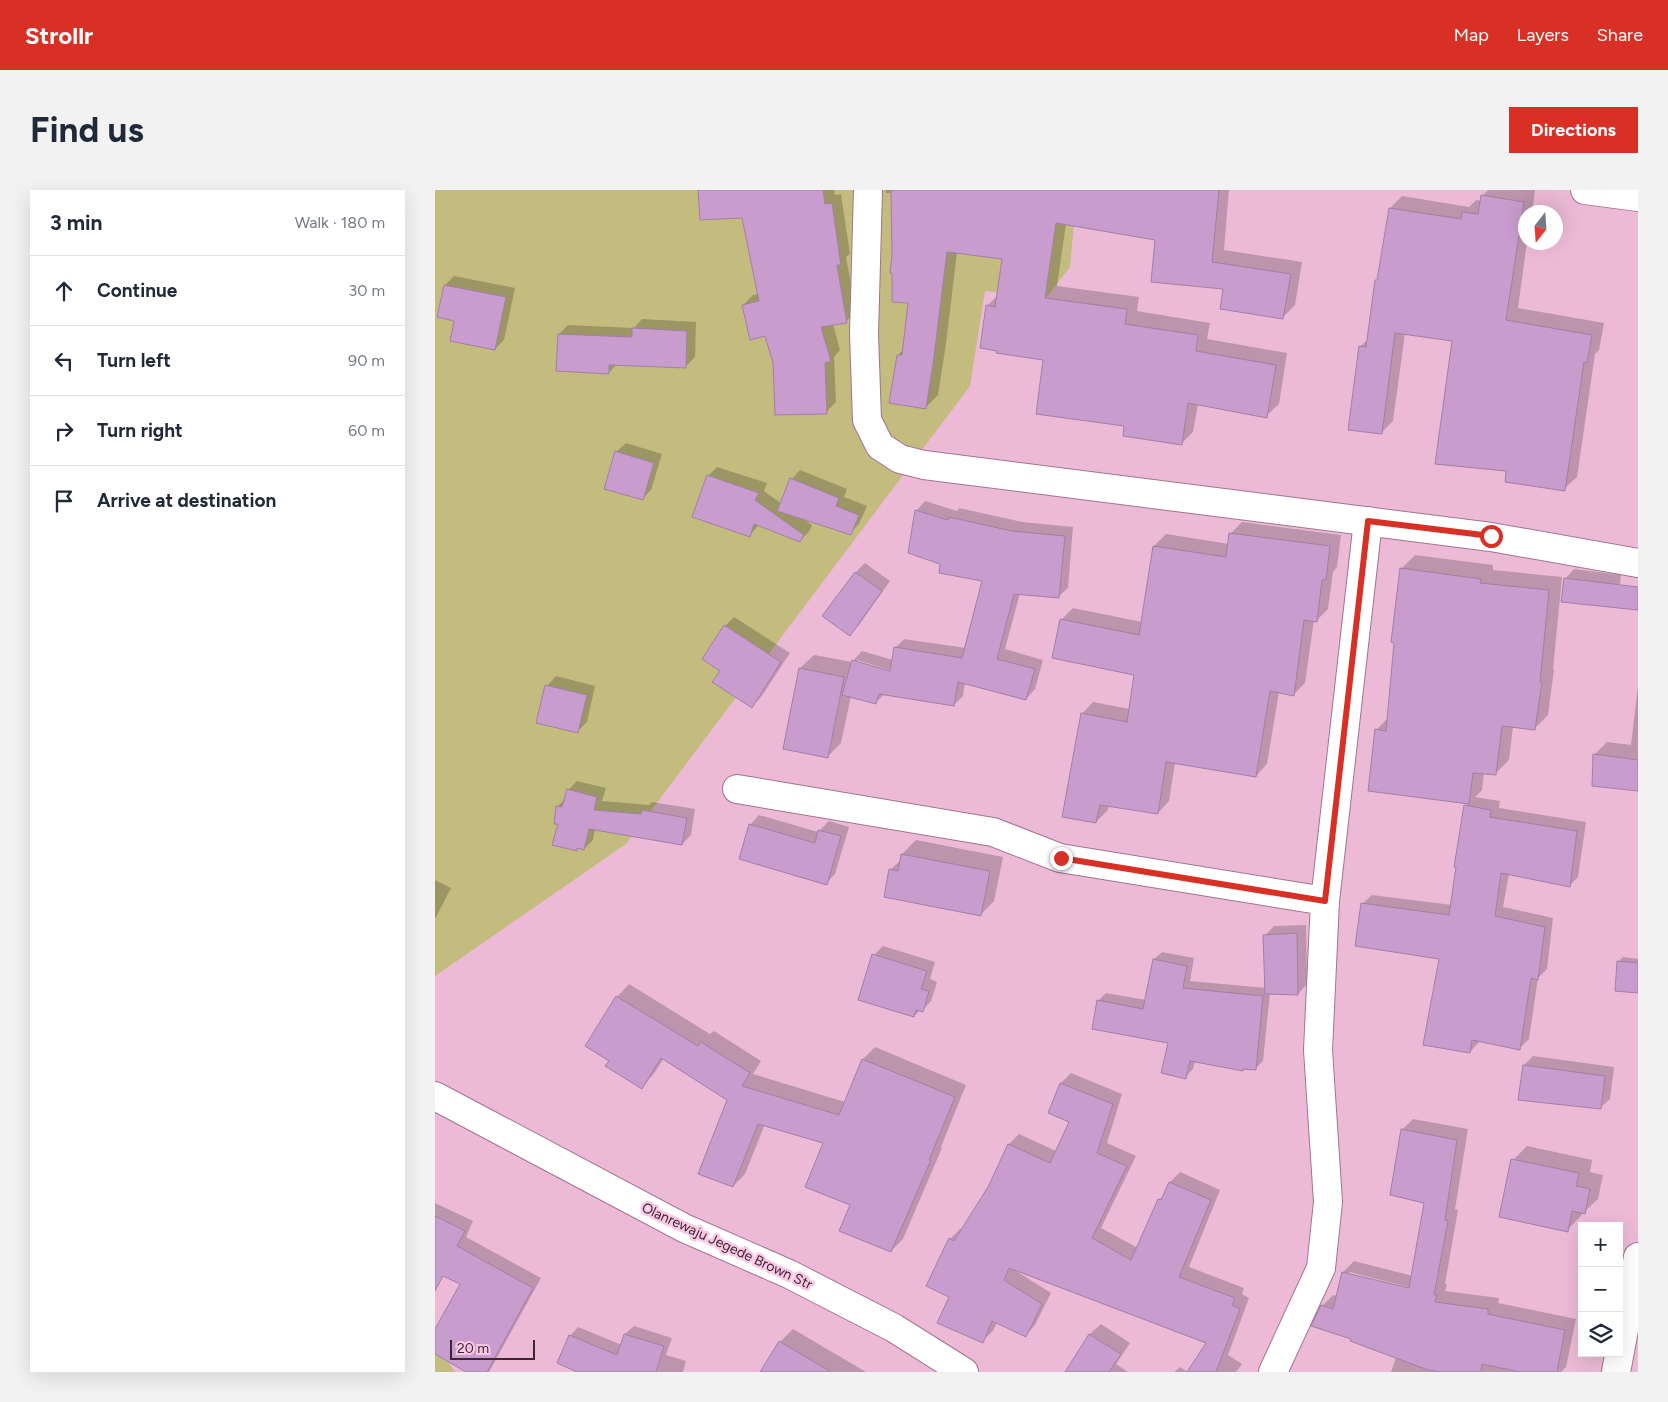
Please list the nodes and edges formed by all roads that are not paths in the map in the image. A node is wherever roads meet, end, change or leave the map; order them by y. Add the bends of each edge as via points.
1 (868, 190) edge
2 (1585, 190) edge
3 (1638, 198) edge
4 (1368, 521) junction
5 (1638, 563) edge
6 (737, 789) dead end
7 (1325, 901) junction
8 (435, 1096) edge
9 (1638, 1257) edge
10 (964, 1372) edge
11 (1273, 1372) edge
12 (1616, 1372) edge

1 - 4 street via 864,334 867,420 880,446 900,459 924,465
2 - 3 street
4 - 5 street via 1491,536
4 - 7 street
6 - 7 street via 993,832 1061,858
7 - 11 street via 1318,1050 1328,1202 1321,1268
8 - 10 street, Olanrewaju Jegede Brown Str via 684,1228 789,1274 893,1328
9 - 12 street

